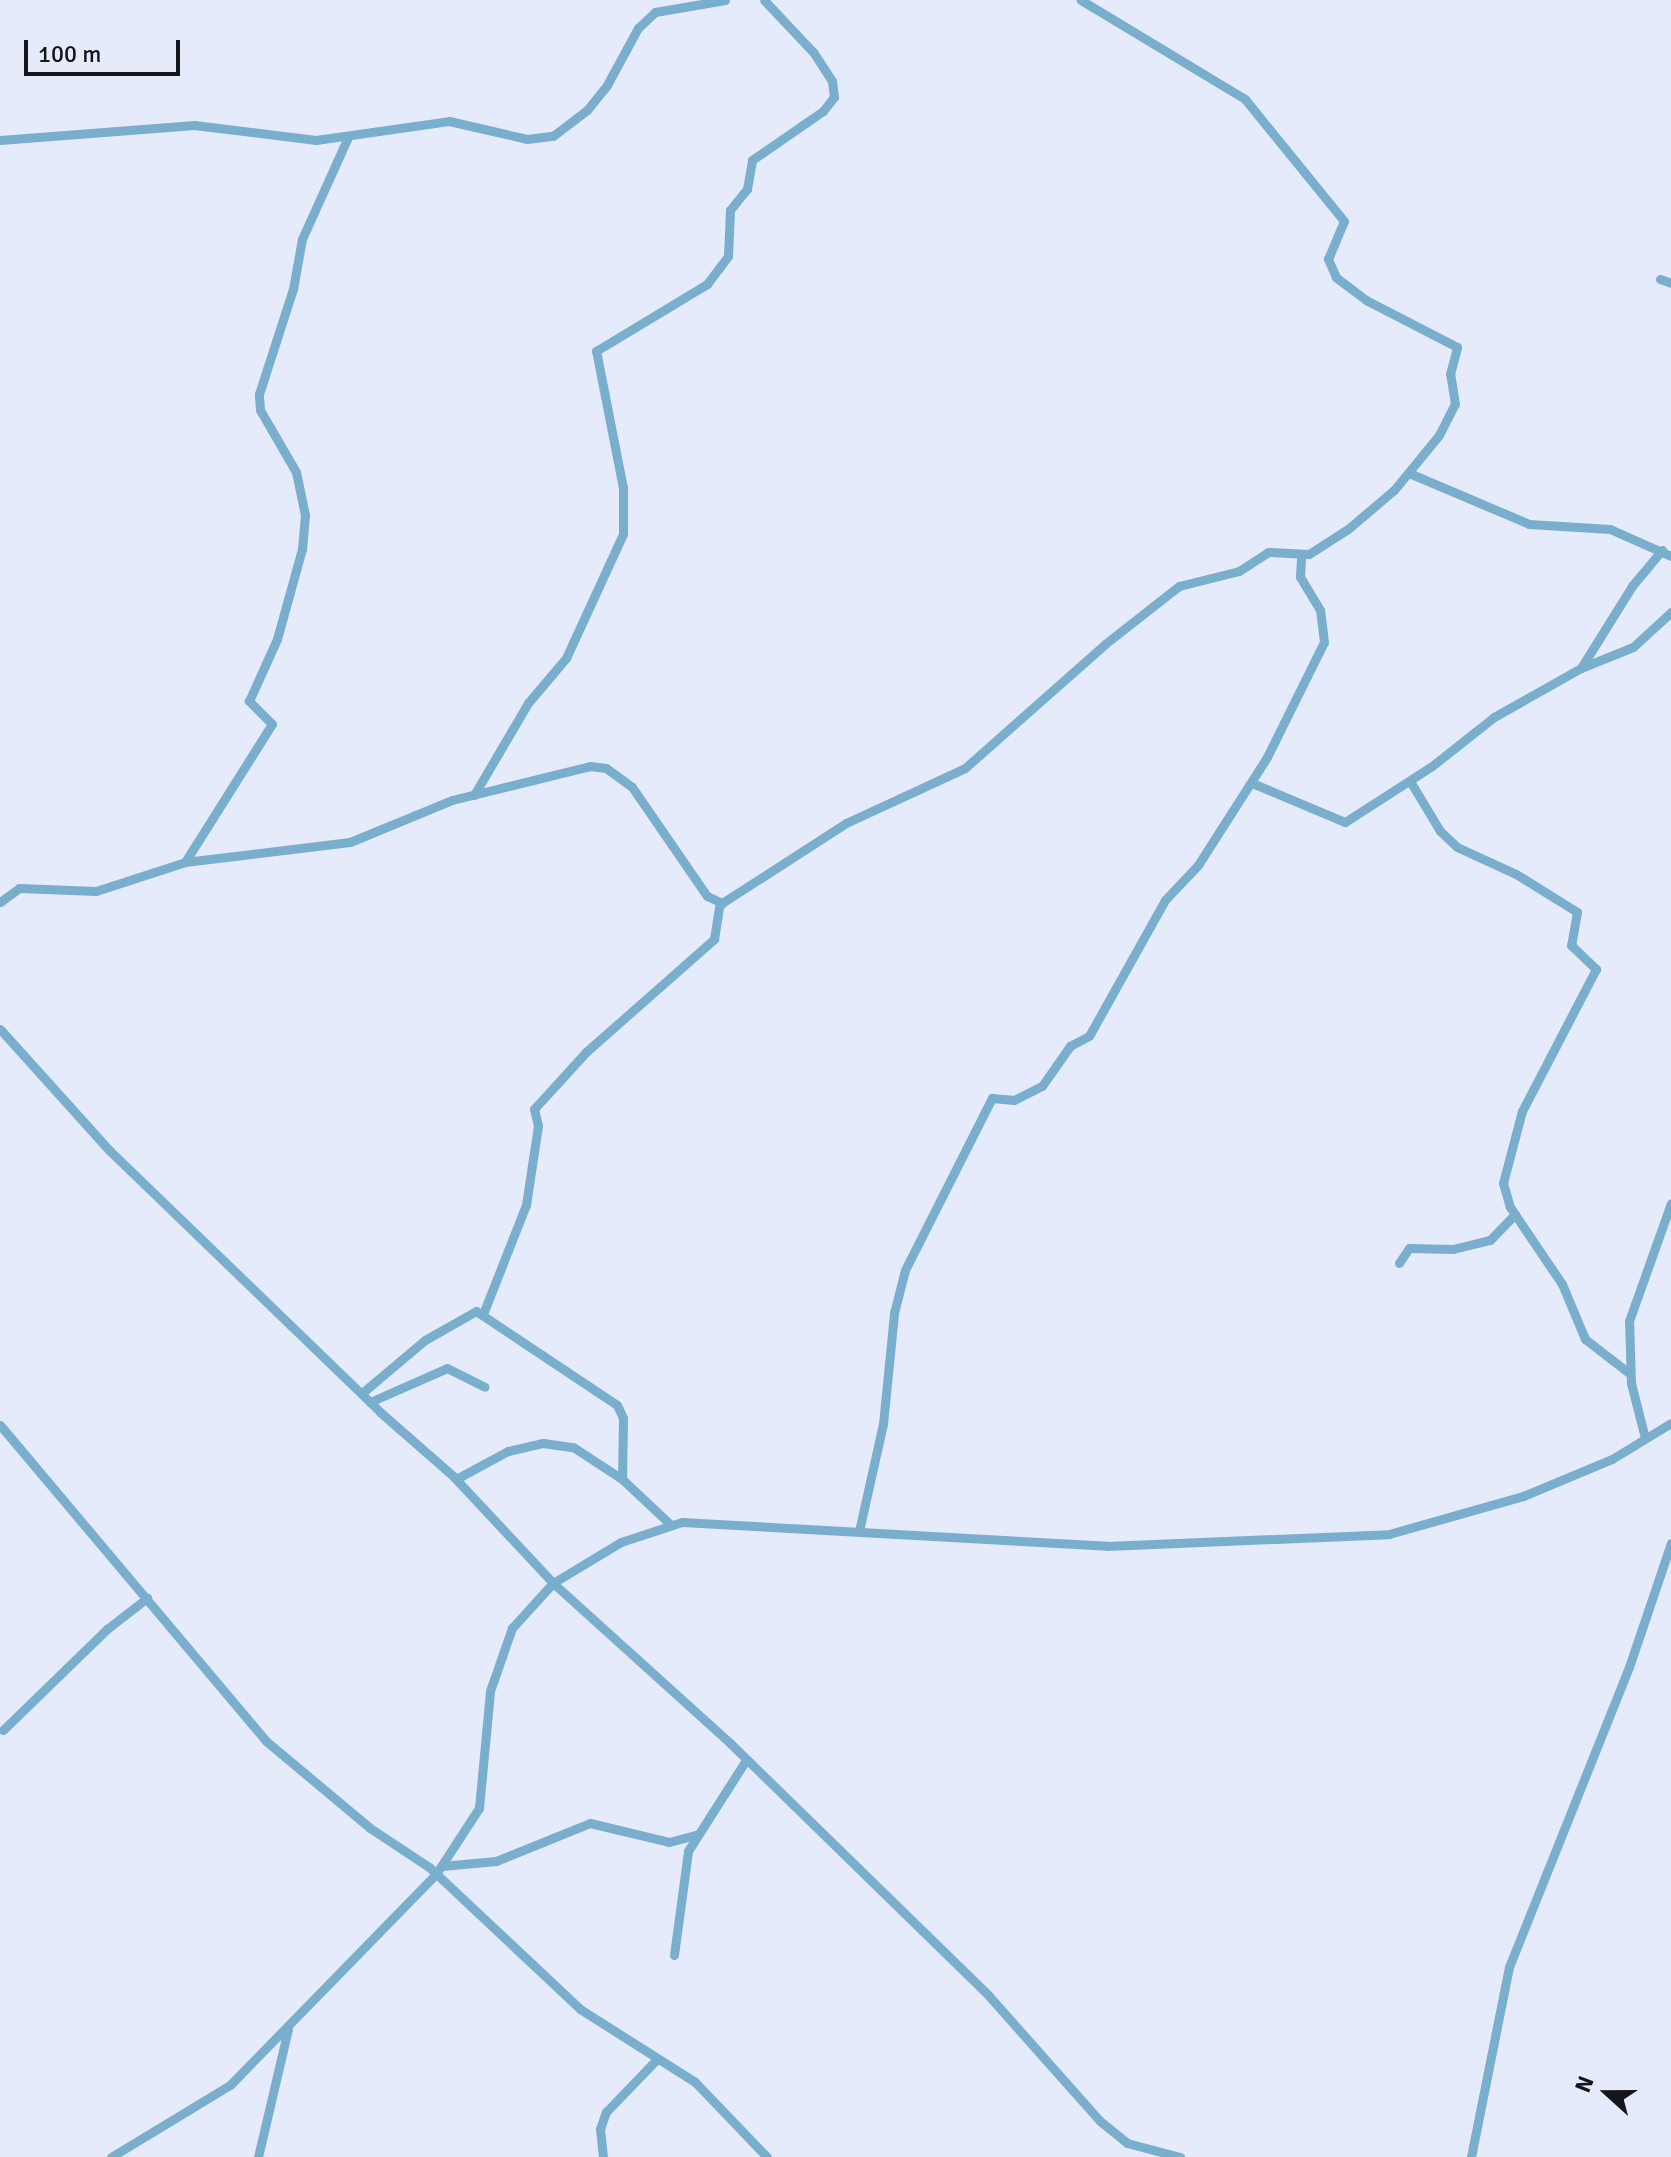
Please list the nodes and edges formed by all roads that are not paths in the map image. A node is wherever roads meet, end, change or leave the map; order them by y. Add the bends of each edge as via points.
1 (725, 0) edge
2 (764, 0) edge
3 (1081, 0) edge
4 (348, 137) junction
5 (0, 140) edge
6 (1660, 279) dead end
7 (1671, 283) edge
8 (1409, 473) junction
9 (1667, 553) edge
10 (1301, 555) junction
11 (1671, 612) edge
12 (1581, 668) junction
13 (1410, 781) junction
14 (1252, 783) junction
15 (474, 795) junction
16 (185, 862) junction
17 (0, 902) edge
18 (720, 903) junction
19 (0, 1029) edge
20 (1671, 1203) edge
21 (1515, 1214) junction
22 (1399, 1263) dead end
23 (483, 1314) junction
24 (1629, 1373) junction
25 (485, 1387) dead end
26 (362, 1393) junction
27 (370, 1402) junction
28 (1671, 1423) edge
29 (0, 1425) edge
30 (1645, 1438) junction
31 (456, 1479) junction
32 (622, 1479) junction
33 (670, 1524) junction
34 (859, 1531) junction
35 (1671, 1543) edge
36 (553, 1583) junction
37 (147, 1598) junction
38 (3, 1730) dead end
39 (746, 1760) junction
40 (696, 1835) junction
41 (439, 1870) junction
42 (674, 1955) dead end
43 (288, 2029) junction
44 (656, 2060) junction
45 (111, 2157) edge
46 (258, 2157) edge
47 (603, 2157) edge
48 (767, 2157) edge
49 (1180, 2157) edge
50 (1471, 2157) edge

1 - 4 street via 655,12 638,28 587,110 553,136 527,139 449,121
2 - 15 street via 813,52 832,81 834,97 823,111 752,160 747,189 730,210 728,256 707,284 596,351 623,488 623,534 566,658 528,703
3 - 8 street via 1245,99 1344,221 1328,259 1336,277 1366,300 1456,346 1450,374 1455,404
4 - 5 street via 316,140 194,125
4 - 16 street via 302,239 293,289 259,394 260,410 296,472 305,515 302,549 277,639 250,694 250,704 272,724
6 - 7 street
8 - 9 street via 1529,524 1610,529
8 - 10 street via 1332,542
9 - 12 street via 1632,586
10 - 14 street via 1300,577 1320,610 1324,642
10 - 18 street via 1268,552 1239,571 1179,586 965,768 846,823
11 - 12 street via 1633,647
12 - 13 street via 1494,717
13 - 14 street via 1343,823
13 - 21 street via 1440,831 1457,847 1576,910 1571,945 1596,965 1509,1146 1503,1183
14 - 34 street via 1198,865 1165,900 1089,1036 1070,1046 1042,1086 1014,1100 996,1096 989,1102 898,1293 883,1424
15 - 16 street via 350,842
15 - 18 street via 590,766 606,768 641,797 707,896
16 - 17 street via 96,891 19,888
18 - 23 street via 718,930 711,942 602,1037 534,1109 538,1126 526,1205
19 - 26 street via 109,1150
20 - 24 street via 1634,1299
21 - 22 street via 1490,1240 1453,1249 1406,1249
21 - 24 street via 1553,1267 1585,1339
23 - 26 street via 466,1313 446,1325
23 - 32 street via 617,1405 623,1418
24 - 30 street
25 - 27 street via 447,1368
26 - 27 street
27 - 31 street
28 - 30 street
29 - 37 street
30 - 34 street via 1612,1459 1523,1496 1389,1534 1107,1546
31 - 32 street via 491,1457 543,1443 573,1447
31 - 36 street
32 - 33 street
33 - 34 street
33 - 36 street via 621,1542
35 - 50 street via 1629,1667 1509,1967
36 - 39 street
36 - 41 street via 519,1615 498,1662 479,1808
37 - 38 street via 107,1629
37 - 41 street via 266,1741 370,1828
39 - 40 street
39 - 49 street via 989,1996 1112,2133 1127,2143
40 - 41 street via 669,1842 590,1823 496,1861
40 - 42 street via 685,1859
41 - 43 street
41 - 44 street via 562,1994
43 - 45 street via 230,2085
43 - 46 street
44 - 47 street via 606,2112 600,2129
44 - 48 street via 695,2082

